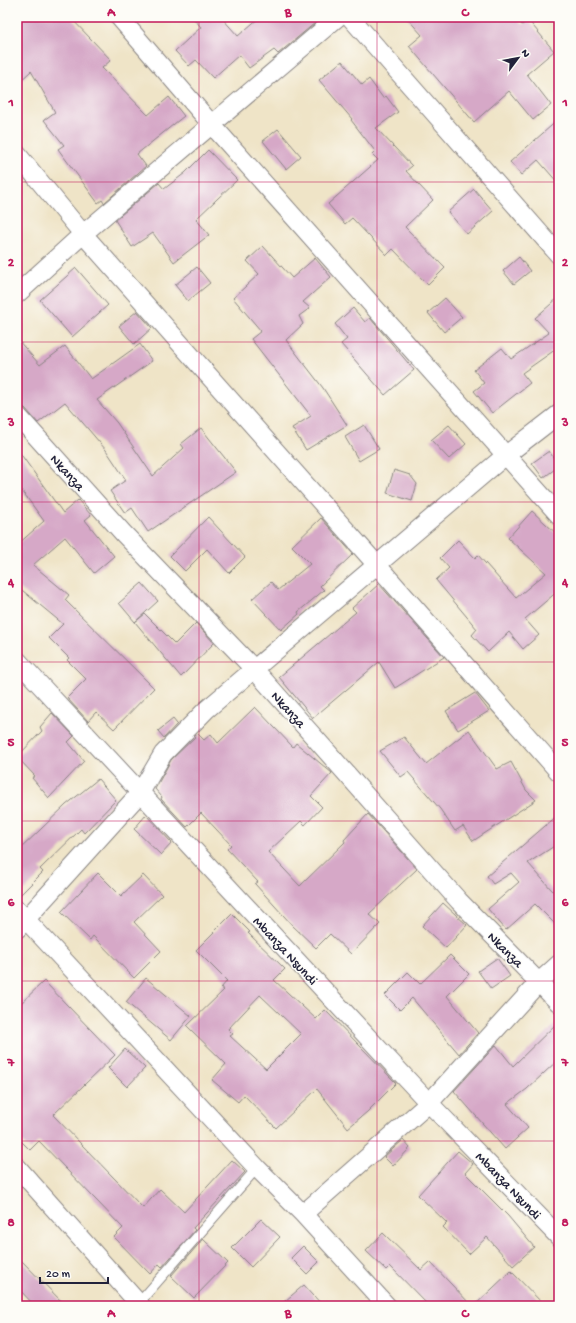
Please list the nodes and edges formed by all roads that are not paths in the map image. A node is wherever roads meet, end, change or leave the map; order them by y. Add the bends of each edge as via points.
1 (119, 17) edge
2 (338, 17) edge
3 (350, 17) edge
4 (212, 125) junction
5 (17, 154) edge
6 (83, 234) junction
7 (559, 255) edge
8 (17, 294) edge
9 (559, 414) edge
10 (17, 415) edge
11 (506, 455) junction
12 (559, 515) edge
13 (376, 564) junction
14 (17, 660) edge
15 (254, 669) junction
16 (559, 772) edge
17 (140, 793) junction
18 (20, 920) edge
19 (559, 964) edge
20 (539, 982) junction
21 (559, 1003) edge
22 (429, 1103) junction
23 (17, 1167) edge
24 (258, 1168) junction
25 (303, 1214) junction
26 (559, 1236) edge
27 (139, 1305) edge
28 (387, 1306) edge

1 - 4 street
2 - 4 street
3 - 7 street
4 - 6 street
4 - 11 street
5 - 6 street
6 - 8 street
6 - 13 street
9 - 11 street
10 - 15 street, Nkanza via 124,534
11 - 12 street
11 - 13 street
13 - 15 street
13 - 16 street
14 - 17 street, Mbanza Nsundi
15 - 17 street via 206,710 163,754
15 - 20 street, Nkanza via 459,901
17 - 18 street
17 - 22 street, Mbanza Nsundi
18 - 24 street
19 - 20 street
20 - 21 street, Nkanza
20 - 22 street
22 - 25 street
22 - 26 street, Mbanza Nsundi
23 - 27 street
24 - 25 street
24 - 27 lane
25 - 28 street

